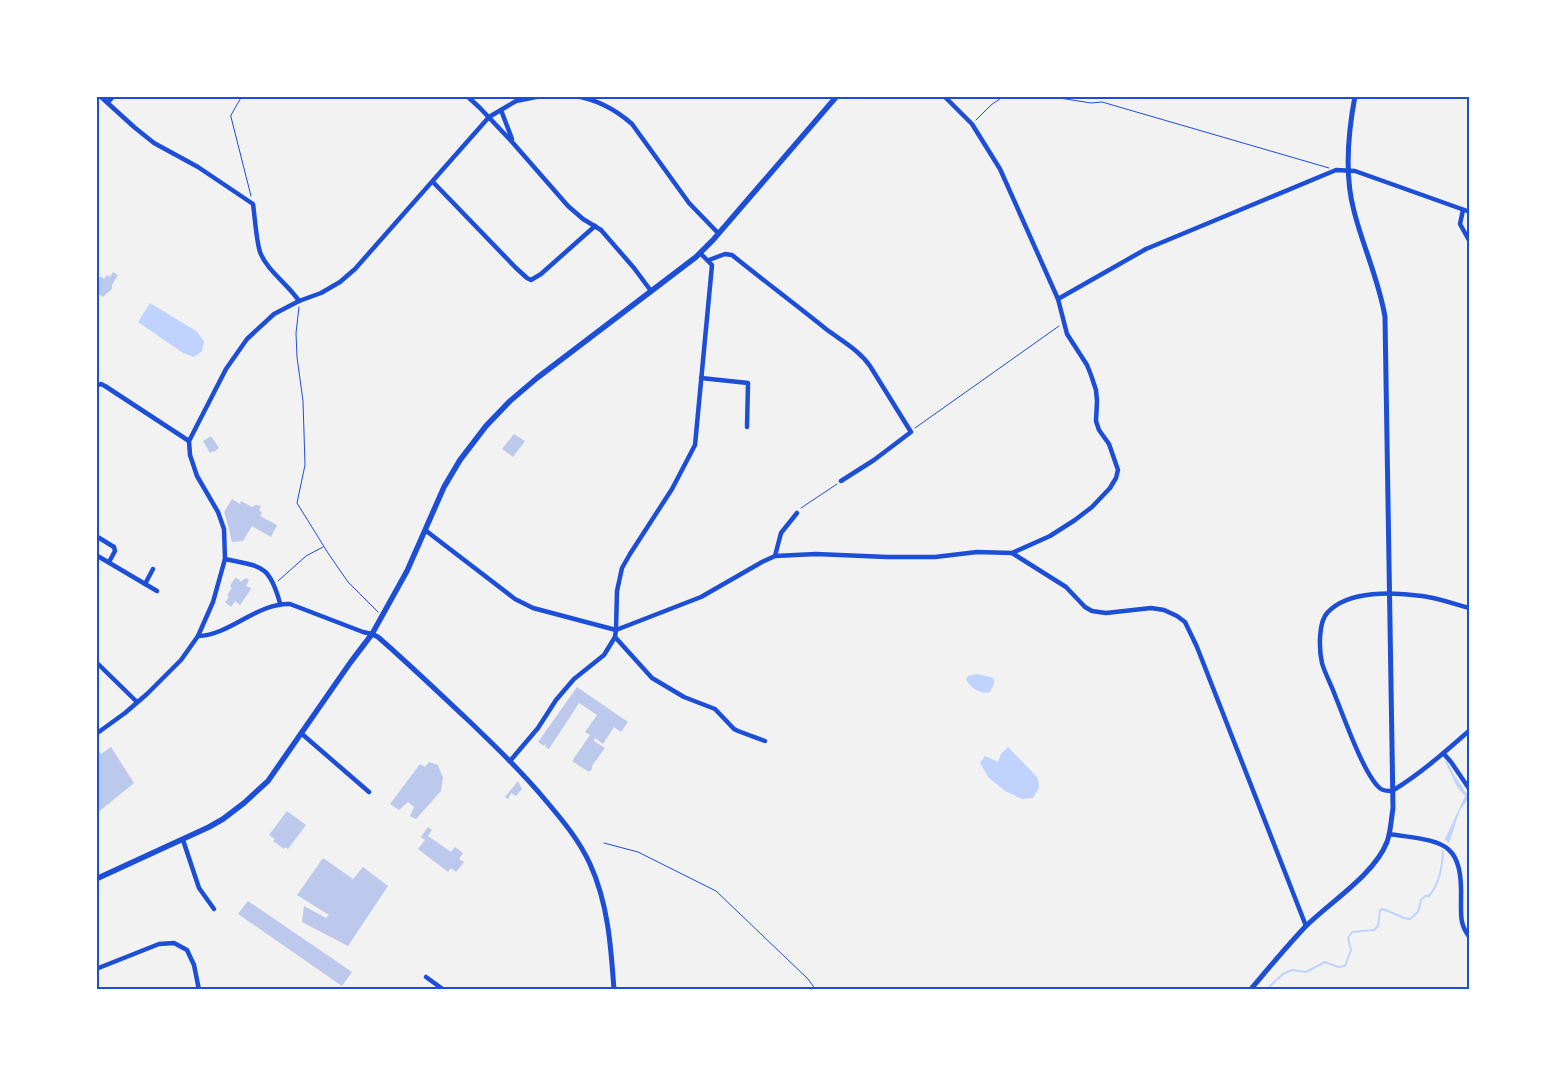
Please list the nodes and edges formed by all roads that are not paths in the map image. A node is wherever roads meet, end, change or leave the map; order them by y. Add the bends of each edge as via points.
1 (100, 96) edge
2 (114, 96) edge
3 (467, 96) edge
4 (541, 96) edge
5 (574, 96) edge
6 (837, 96) edge
7 (944, 96) edge
8 (1355, 96) edge
9 (108, 102) junction
10 (501, 110) junction
11 (489, 117) junction
12 (513, 143) junction
13 (1347, 171) junction
14 (433, 182) junction
15 (1463, 210) junction
16 (1470, 212) edge
17 (595, 226) junction
18 (718, 233) junction
19 (1470, 242) edge
20 (700, 253) junction
21 (709, 260) junction
22 (651, 291) junction
23 (1058, 299) junction
24 (299, 301) junction
25 (701, 378) junction
26 (96, 386) edge
27 (747, 427) dead end
28 (189, 441) junction
29 (841, 481) road end
30 (797, 513) road end
31 (425, 530) junction
32 (96, 536) edge
33 (1012, 553) junction
34 (96, 555) edge
35 (776, 556) junction
36 (225, 559) junction
37 (109, 562) junction
38 (153, 569) dead end
39 (144, 584) junction
40 (157, 591) dead end
41 (1390, 594) junction
42 (280, 603) junction
43 (1470, 608) edge
44 (616, 630) junction
45 (372, 634) junction
46 (198, 636) junction
47 (614, 637) junction
48 (96, 662) edge
49 (137, 702) junction
50 (1470, 730) edge
51 (96, 734) edge
52 (302, 734) junction
53 (765, 742) dead end
54 (1444, 754) junction
55 (510, 761) junction
56 (1470, 790) edge
57 (1392, 791) junction
58 (369, 792) dead end
59 (1390, 834) junction
60 (183, 840) junction
61 (96, 879) edge
62 (214, 909) dead end
63 (1306, 926) junction
64 (1470, 938) edge
65 (96, 969) edge
66 (426, 977) dead end
67 (199, 990) edge
68 (444, 990) edge
69 (614, 990) edge
70 (1250, 990) edge

1 - 9 street
2 - 9 street
3 - 11 street
4 - 10 street via 516,101
5 - 18 street via 610,108 632,124 689,203
6 - 18 main road
7 - 23 street via 972,124 1000,169
8 - 13 street
9 - 24 street via 154,143 198,167 253,204 260,252
10 - 11 street
10 - 12 street
11 - 12 street
11 - 14 street
12 - 17 street via 568,206
13 - 15 street via 1355,171
13 - 23 street via 1336,170 1146,249
13 - 41 street via 1354,211 1377,279 1385,317
14 - 17 street via 531,280 542,274
14 - 24 street via 355,269 321,293
15 - 16 street
15 - 19 street via 1460,224
17 - 22 street
18 - 20 main road
20 - 21 street
20 - 22 main road
21 - 25 street via 712,265
21 - 29 street via 732,255 852,347 870,366 911,432
22 - 31 main road via 537,378 480,433 444,487
23 - 33 street via 1070,339 1091,375 1096,390 1096,421 1118,470 1110,488 1092,507 1050,536
24 - 28 street via 274,314 247,339 226,369
25 - 27 street via 748,383
25 - 44 street via 695,445 622,568 617,591
26 - 28 street via 106,386
28 - 36 street via 197,476 221,518
30 - 35 street via 781,533
31 - 44 street via 515,599 533,608
31 - 45 main road via 407,571
32 - 37 street via 114,546
33 - 35 street via 977,552 935,557
33 - 63 street via 1066,587 1092,611 1106,613 1151,608 1164,610 1185,622
34 - 37 street
35 - 44 street via 701,597
36 - 42 street via 267,572
36 - 46 street via 213,602
37 - 39 street
38 - 39 street
39 - 40 street
41 - 43 street via 1423,596
41 - 57 street
41 - 57 street via 1358,596 1335,606 1323,618 1320,639 1322,663 1362,759 1382,790
42 - 45 street
42 - 46 street via 214,635
44 - 47 street
45 - 52 main road
45 - 55 street via 417,672
46 - 49 street via 181,660
47 - 53 street via 652,678 684,697 716,709 734,729
47 - 55 street via 604,655 574,679 556,700
48 - 49 street
49 - 51 street
50 - 54 street
52 - 58 street
52 - 60 main road via 257,792 223,819
54 - 56 street
54 - 57 street
55 - 69 street via 572,832 590,863 608,924
57 - 59 street
59 - 63 street via 1382,851 1364,874
59 - 64 street via 1436,842 1454,855 1462,883 1461,920 1463,930
60 - 61 main road
60 - 62 street via 199,888
63 - 70 street
65 - 67 street via 159,944 174,943 187,950
66 - 68 street

